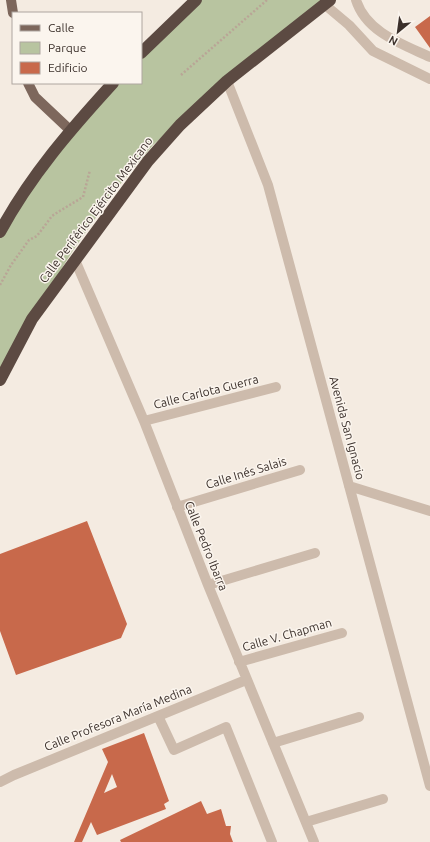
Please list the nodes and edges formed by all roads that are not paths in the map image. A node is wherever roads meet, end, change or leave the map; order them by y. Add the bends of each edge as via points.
1 (11, 0) edge
2 (196, 0) edge
3 (356, 0) edge
4 (327, 2) edge
5 (13, 12) edge
6 (142, 52) edge
7 (430, 57) edge
8 (430, 79) edge
9 (227, 81) junction
10 (28, 84) edge
11 (113, 84) edge
12 (70, 130) junction
13 (0, 232) edge
14 (75, 260) junction
15 (0, 380) edge
16 (276, 387) dead end
17 (144, 421) junction
18 (300, 470) dead end
19 (349, 486) junction
20 (177, 507) junction
21 (430, 510) edge
22 (315, 553) dead end
23 (208, 585) junction
24 (342, 633) dead end
25 (239, 662) junction
26 (246, 680) junction
27 (158, 716) junction
28 (359, 717) dead end
29 (272, 743) junction
30 (0, 782) edge
31 (430, 786) edge
32 (383, 799) dead end
33 (306, 822) junction
34 (272, 842) edge
35 (314, 842) edge

1 - 5 main road
2 - 6 highway
3 - 7 street via 359,11 383,35
4 - 8 street via 373,51
4 - 9 highway, Calle Periférico Ejército Mexicano
9 - 14 highway, Calle Periférico Ejército Mexicano via 180,125 148,161
9 - 19 street, Avenida San Ignacio via 268,185
10 - 12 main road via 35,97
11 - 12 highway
12 - 13 highway via 16,203
14 - 15 highway, Calle Periférico Ejército Mexicano via 32,319
14 - 17 street, Calle Pedro Ibarra
16 - 17 street, Calle Carlota Guerra
17 - 20 street, Calle Pedro Ibarra
18 - 20 street, Calle Inés Salais
19 - 21 street
19 - 31 street, Avenida San Ignacio
20 - 23 street, Calle Pedro Ibarra
22 - 23 street
23 - 25 street, Calle Pedro Ibarra
24 - 25 street, Calle V. Chapman
25 - 26 street, Calle Pedro Ibarra
26 - 27 street, Calle Profesora María Medina
26 - 29 street, Calle Pedro Ibarra
27 - 30 street, Calle Profesora María Medina
27 - 34 street via 174,750 226,727
28 - 29 street
29 - 33 street, Calle Pedro Ibarra
32 - 33 street
33 - 35 street, Calle Pedro Ibarra

